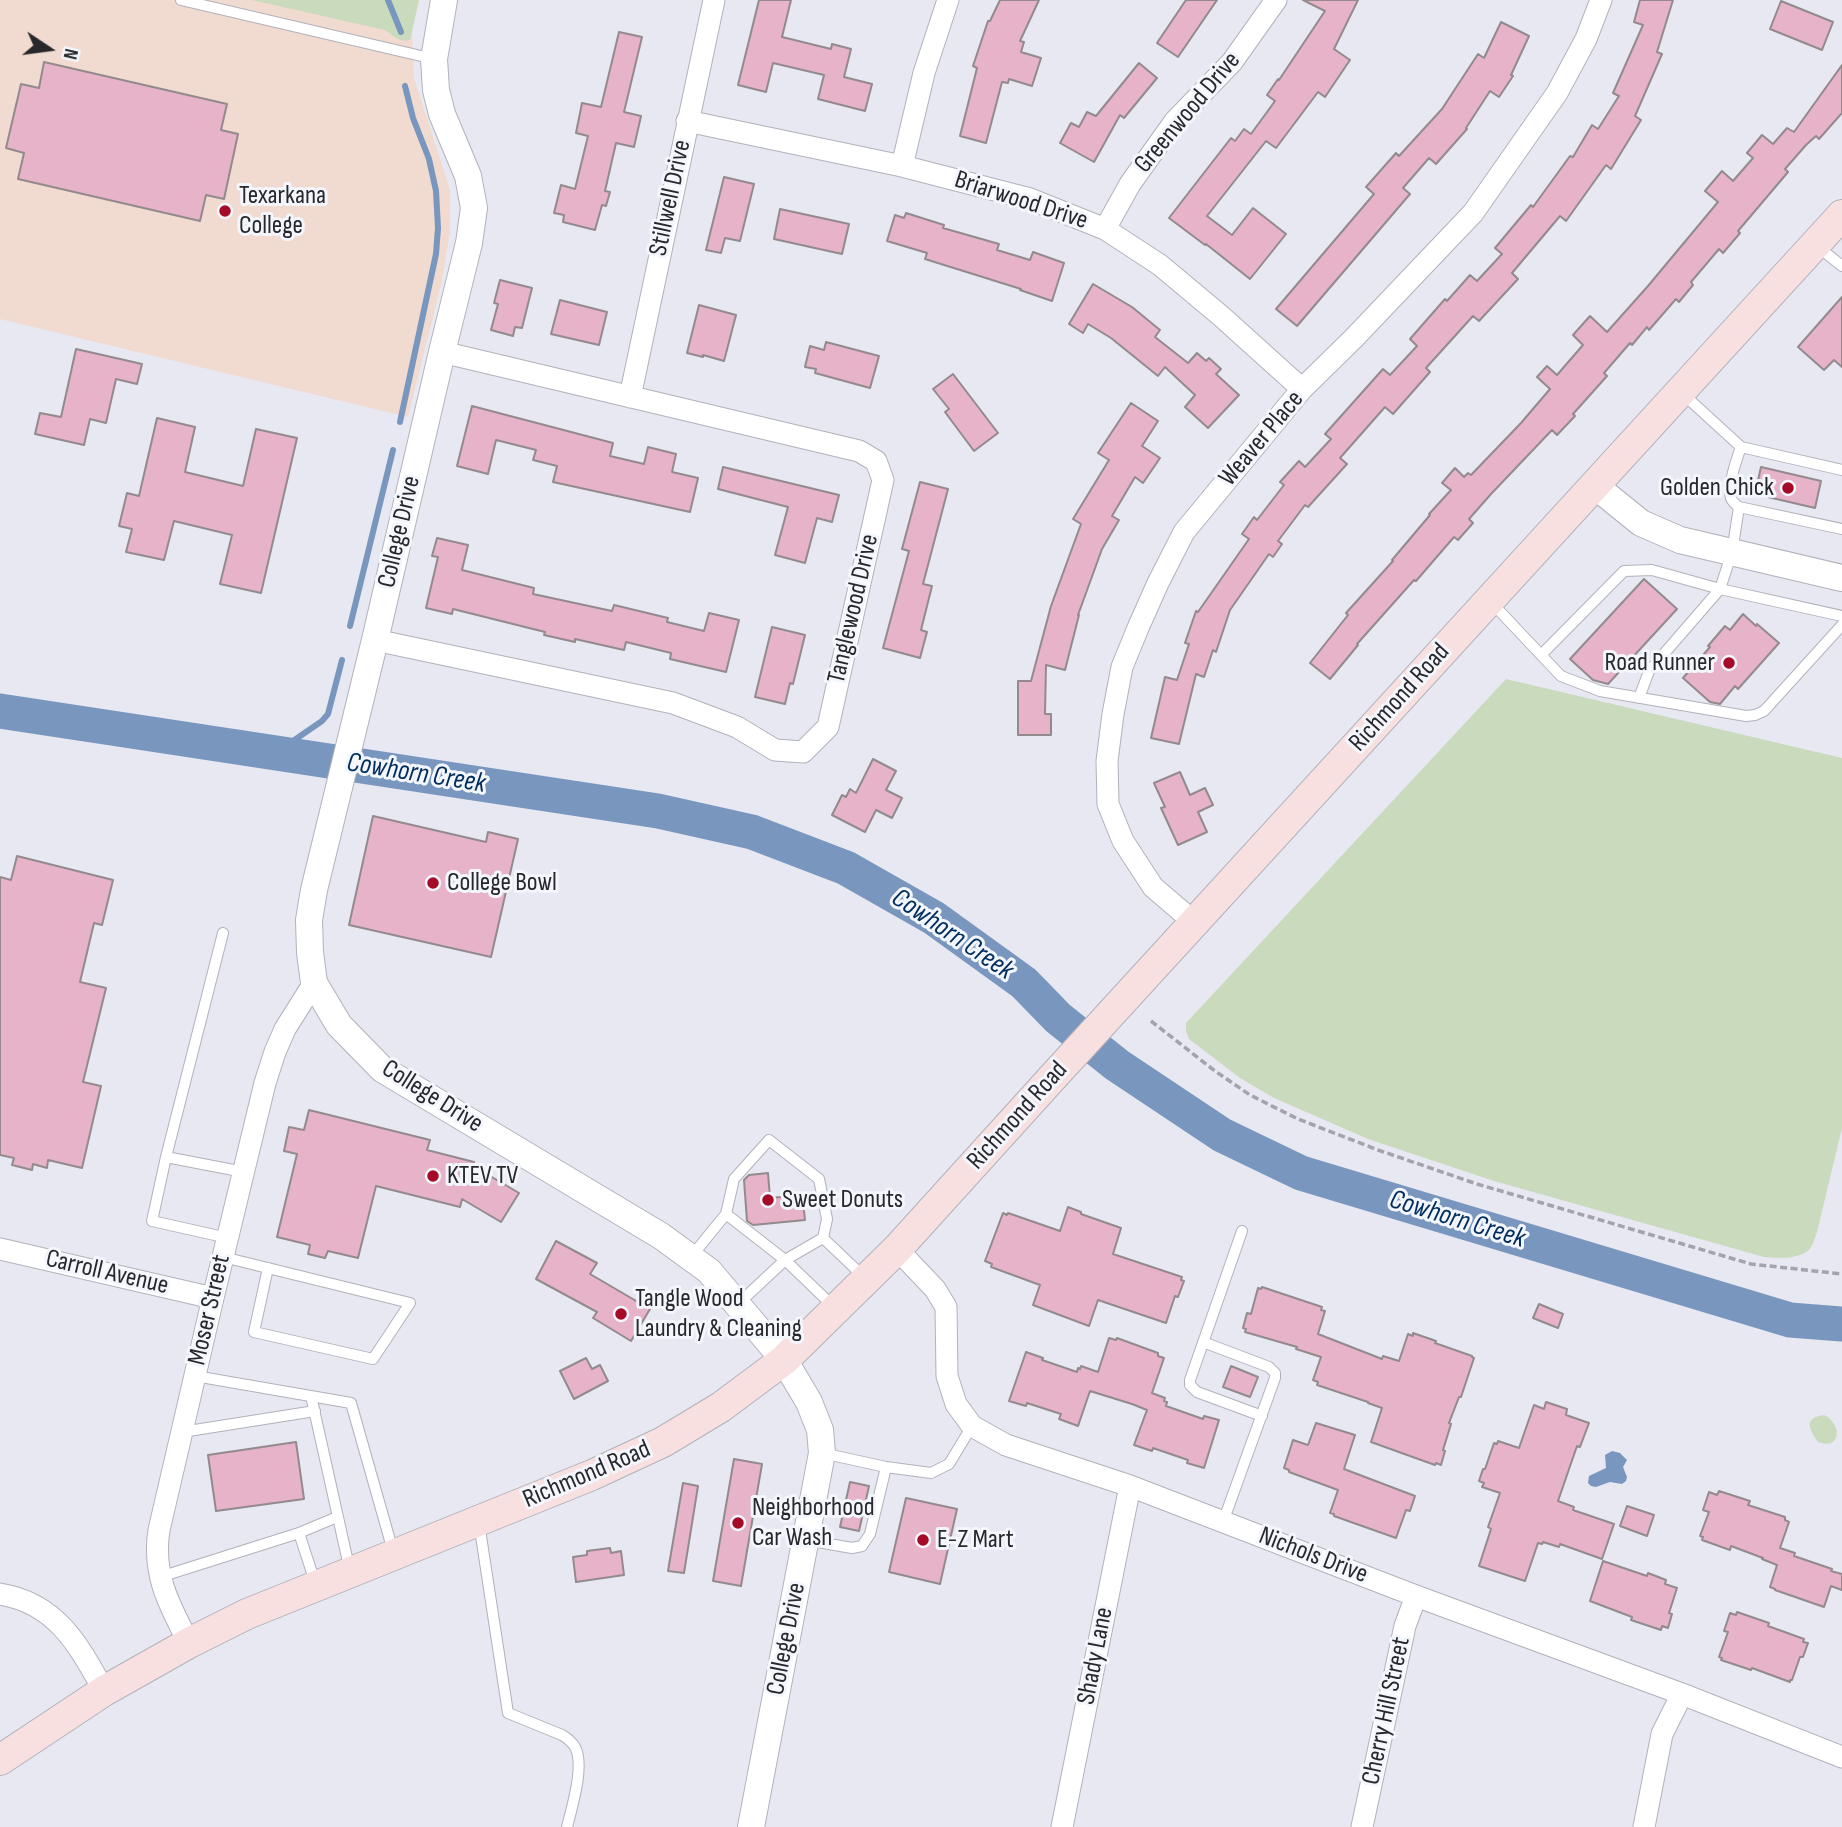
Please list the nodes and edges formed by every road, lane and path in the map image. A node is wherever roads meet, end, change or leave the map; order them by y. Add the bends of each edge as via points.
1 (181, 0) edge
2 (444, 0) edge
3 (714, 0) edge
4 (947, 0) edge
5 (1276, 0) edge
6 (1601, 0) edge
7 (434, 59) junction
8 (687, 121) junction
9 (902, 166) junction
10 (1842, 215) edge
11 (1105, 229) junction
12 (1815, 244) junction
13 (1842, 266) edge
14 (442, 352) junction
15 (1302, 389) junction
16 (1680, 392) junction
17 (630, 397) junction
18 (1741, 447) junction
19 (1842, 470) edge
20 (1594, 485) junction
21 (1739, 507) junction
22 (1842, 529) edge
23 (1732, 552) junction
24 (1842, 578) edge
25 (1720, 589) junction
26 (1489, 601) junction
27 (1842, 616) edge
28 (1842, 625) edge
29 (375, 640) junction
30 (1541, 655) junction
31 (1639, 698) junction
32 (1195, 923) junction
33 (223, 933) dead end
34 (314, 983) junction
35 (1151, 1021) dead end
36 (166, 1157) junction
37 (244, 1172) junction
38 (726, 1214) junction
39 (1242, 1231) dead end
40 (823, 1238) junction
41 (225, 1247) junction
42 (0, 1249) edge
43 (897, 1249) junction
44 (691, 1257) junction
45 (785, 1260) junction
46 (268, 1268) junction
47 (1842, 1274) edge
48 (867, 1279) junction
49 (213, 1298) junction
50 (737, 1306) junction
51 (836, 1309) junction
52 (1203, 1342) junction
53 (784, 1360) junction
54 (195, 1376) junction
55 (311, 1396) junction
56 (315, 1410) junction
57 (1262, 1416) junction
58 (972, 1426) junction
59 (182, 1432) junction
60 (822, 1453) junction
61 (886, 1467) junction
62 (1130, 1486) junction
63 (337, 1517) junction
64 (479, 1520) junction
65 (1223, 1522) junction
66 (299, 1533) junction
67 (806, 1540) junction
68 (394, 1554) junction
69 (350, 1572) junction
70 (160, 1577) junction
71 (316, 1585) junction
72 (0, 1594) edge
73 (1416, 1596) junction
74 (189, 1643) junction
75 (104, 1691) junction
76 (1682, 1694) junction
77 (1842, 1757) edge
78 (0, 1760) edge
79 (567, 1827) edge
80 (751, 1827) edge
81 (1062, 1827) edge
82 (1362, 1827) edge
83 (1644, 1827) edge

1 - 7 lane
2 - 7 street, College Drive
3 - 8 street, Stillwell Drive
4 - 9 street
5 - 11 street, Greenwood Drive via 1232,62 1175,121
6 - 15 street, Weaver Place via 1557,93 1473,213
7 - 14 street, College Drive via 442,114 468,176 474,208
8 - 9 street, Briarwood Drive
8 - 17 street, Stillwell Drive
9 - 11 street, Briarwood Drive via 1030,199
10 - 12 main road, Richmond Road
11 - 15 street, Briarwood Drive via 1160,265
12 - 13 lane
12 - 16 main road, Richmond Road
14 - 17 street, Tanglewood Drive
14 - 29 street, College Drive
15 - 32 street, Weaver Place via 1184,533 1122,667 1112,714 1108,804 1123,841 1153,887
16 - 18 lane
16 - 20 main road, Richmond Road
17 - 29 street, Tanglewood Drive via 859,451 876,461 883,480 828,727 803,752 775,750 737,727 673,703
18 - 19 lane
18 - 21 lane via 1730,497
20 - 23 street via 1641,523 1680,540
20 - 26 main road, Richmond Road
21 - 22 lane
21 - 23 lane
23 - 24 street
23 - 25 lane
25 - 27 lane
25 - 30 lane via 1652,570 1624,571
25 - 31 lane via 1649,671
26 - 30 lane
26 - 32 main road, Richmond Road
28 - 31 lane via 1764,711 1755,715
29 - 34 street, College Drive via 314,890 309,920
30 - 31 lane via 1562,676 1600,691
32 - 43 main road, Richmond Road
33 - 36 lane
34 - 37 street, Moser Street via 275,1052
34 - 44 street, College Drive via 339,1025 382,1069
35 - 47 path via 1250,1095 1378,1150 1477,1184 1752,1264
36 - 37 lane
36 - 41 lane via 152,1221
37 - 41 street, Moser Street
38 - 40 lane via 734,1179 769,1140 819,1179 827,1219
38 - 44 lane
38 - 45 lane
39 - 52 lane
40 - 45 lane
40 - 48 lane
41 - 46 lane
41 - 49 street, Moser Street
42 - 49 street, Carroll Avenue
43 - 48 main road, Richmond Road
43 - 58 street, Nichols Drive via 946,1307 947,1376 956,1404
44 - 50 street, College Drive via 709,1271
45 - 50 lane
45 - 51 lane
46 - 46 lane via 281,1271 410,1303 373,1359 254,1332
48 - 51 main road, Richmond Road
49 - 54 street, Moser Street
50 - 53 street, College Drive
51 - 53 main road, Richmond Road
52 - 57 lane via 1273,1369 1275,1378
52 - 57 lane via 1190,1380 1193,1390
53 - 60 street, College Drive via 820,1430
53 - 64 main road, Richmond Road via 721,1407 663,1442
54 - 55 lane
54 - 59 street, Moser Street
55 - 56 lane
55 - 68 lane via 351,1403
56 - 59 lane
56 - 63 lane
57 - 65 lane
58 - 61 lane via 949,1464 941,1469 931,1473
58 - 62 street, Nichols Drive via 1006,1445
59 - 70 street, Moser Street via 157,1545
60 - 61 lane
60 - 67 street, College Drive
61 - 67 lane via 870,1534 862,1546
62 - 65 street, Nichols Drive
62 - 81 street, Shady Lane
63 - 66 lane
63 - 69 lane
64 - 68 main road, Richmond Road
64 - 79 lane via 508,1713 562,1735 578,1755
65 - 73 street, Nichols Drive
66 - 70 lane
66 - 71 lane
67 - 80 street, College Drive
68 - 69 main road, Richmond Road
69 - 71 main road, Richmond Road
70 - 74 street, Moser Street
71 - 74 main road, Richmond Road
72 - 75 street via 23,1600 63,1627
73 - 76 street, Nichols Drive
73 - 82 street, Cherry Hill Street via 1405,1626
74 - 75 main road, Richmond Road
75 - 78 main road, Richmond Road
76 - 77 street, Nichols Drive
76 - 83 street via 1662,1734

